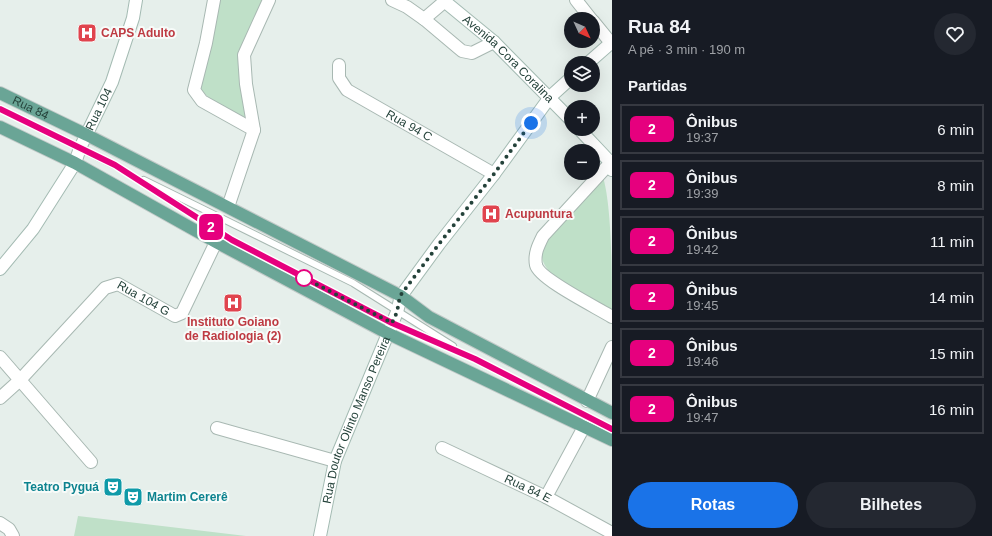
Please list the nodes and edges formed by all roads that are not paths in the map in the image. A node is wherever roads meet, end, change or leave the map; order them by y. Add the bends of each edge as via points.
1 (136, 0) edge
2 (214, 0) edge
3 (269, 0) edge
4 (392, 0) edge
5 (576, 0) edge
6 (444, 1) edge
7 (586, 12) edge
8 (424, 19) junction
9 (600, 30) edge
10 (494, 42) junction
11 (611, 43) edge
12 (596, 56) edge
13 (339, 65) dead end
14 (564, 84) edge
15 (0, 93) edge
16 (550, 97) junction
17 (0, 109) edge
18 (564, 112) edge
19 (0, 128) edge
20 (254, 130) junction
21 (87, 135) junction
22 (585, 136) edge
23 (80, 148) junction
24 (75, 163) junction
25 (611, 164) edge
26 (116, 165) junction
27 (494, 174) junction
28 (228, 207) junction
29 (216, 242) junction
30 (0, 269) edge
31 (400, 296) junction
32 (612, 317) edge
33 (392, 323) junction
34 (612, 347) edge
35 (0, 357) edge
36 (475, 359) junction
37 (20, 380) junction
38 (0, 398) edge
39 (587, 401) junction
40 (612, 413) edge
41 (585, 425) junction
42 (217, 428) dead end
43 (612, 429) edge
44 (612, 440) edge
45 (442, 448) dead end
46 (335, 461) junction
47 (91, 462) dead end
48 (546, 497) junction
49 (0, 523) edge
50 (612, 533) edge
51 (13, 536) edge
52 (320, 536) edge

1 - 21 street, Rua 104 via 133,18 112,82
2 - 20 street via 194,90 202,101
3 - 20 street via 244,55
4 - 8 street
5 - 7 street
6 - 8 street
6 - 10 street, Avenida Cora Coralina
8 - 10 street via 462,51 472,53
9 - 11 street
10 - 16 street, Avenida Cora Coralina
11 - 12 street
13 - 27 street, Rua 94 C via 339,78 347,90
14 - 16 street, Rua Doutor Olinto Manso Pereira
15 - 21 main road, Rua 84
16 - 18 street, Avenida Cora Coralina
16 - 27 street, Rua Doutor Olinto Manso Pereira
17 - 23 lane
19 - 24 main road
20 - 28 street
21 - 23 street, Rua 104
21 - 28 main road, Rua 84
22 - 25 street
23 - 24 street, Rua 104
23 - 26 lane
24 - 29 main road
24 - 30 street, Rua 104 via 33,229
25 - 32 street via 543,236 535,251 536,267 545,278
26 - 33 lane via 232,240
26 - 33 lane via 353,283
27 - 31 street, Rua Doutor Olinto Manso Pereira
28 - 31 main road, Rua 84
29 - 33 main road
29 - 37 street, Rua 104 G via 182,313 175,316 118,284 104,288
31 - 33 street, Rua Doutor Olinto Manso Pereira
31 - 39 main road, Rua 84 via 429,317
33 - 36 lane
33 - 36 lane
33 - 41 main road
33 - 46 street, Rua Doutor Olinto Manso Pereira
34 - 39 street
35 - 37 street
36 - 43 lane
37 - 38 street, Rua 104 G
37 - 47 street
39 - 40 main road, Rua 84
41 - 44 main road
41 - 48 street
42 - 46 street
45 - 48 street, Rua 84 E
46 - 52 street, Rua Doutor Olinto Manso Pereira
48 - 50 street, Rua 84 E
49 - 51 street via 10,529

